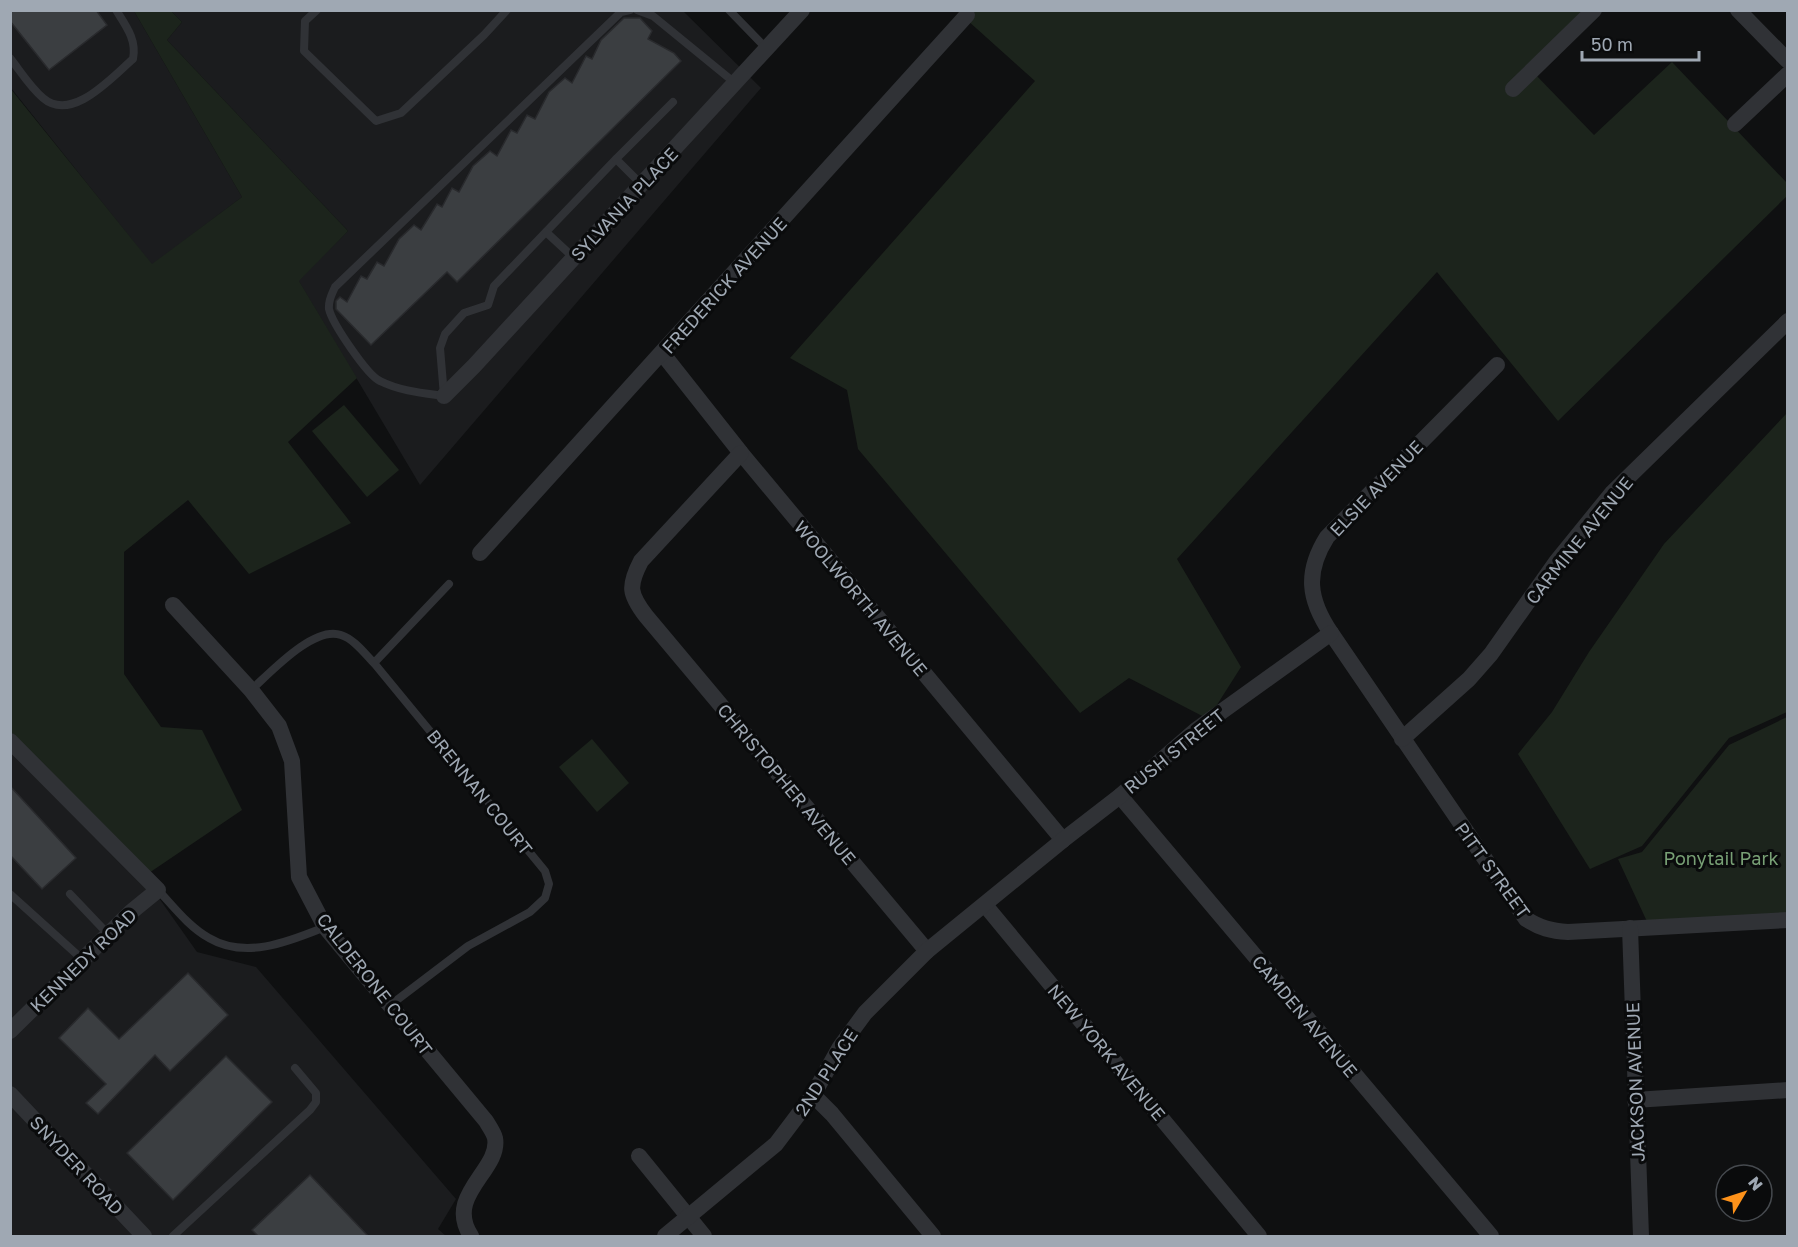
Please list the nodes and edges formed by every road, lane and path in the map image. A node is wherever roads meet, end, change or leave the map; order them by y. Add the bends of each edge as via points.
1 (116, 10) edge
2 (317, 10) edge
3 (507, 10) edge
4 (637, 10) edge
5 (729, 10) edge
6 (802, 10) edge
7 (1594, 10) edge
8 (1738, 10) edge
9 (625, 11) edge
10 (967, 15) dead end
11 (767, 49) junction
12 (10, 58) edge
13 (1788, 61) edge
14 (1788, 74) edge
15 (735, 83) junction
16 (1513, 89) dead end
17 (673, 102) dead end
18 (1735, 124) dead end
19 (616, 159) junction
20 (642, 184) junction
21 (546, 232) junction
22 (574, 258) junction
23 (1788, 321) edge
24 (662, 353) junction
25 (1497, 365) dead end
26 (444, 396) junction
27 (741, 453) junction
28 (480, 553) dead end
29 (449, 584) dead end
30 (173, 605) dead end
31 (1330, 633) junction
32 (374, 663) junction
33 (251, 690) junction
34 (1402, 739) junction
35 (10, 741) edge
36 (1120, 796) junction
37 (1063, 840) junction
38 (158, 890) junction
39 (10, 894) edge
40 (70, 894) dead end
41 (985, 905) junction
42 (1788, 920) edge
43 (326, 927) junction
44 (1630, 928) junction
45 (108, 934) junction
46 (927, 951) junction
47 (82, 959) junction
48 (389, 1006) junction
49 (10, 1031) edge
50 (295, 1068) dead end
51 (1788, 1090) edge
52 (10, 1094) edge
53 (813, 1095) junction
54 (1635, 1100) junction
55 (639, 1156) dead end
56 (688, 1217) junction
57 (144, 1236) edge
58 (173, 1236) edge
59 (471, 1236) edge
60 (665, 1236) edge
61 (705, 1236) edge
62 (933, 1236) edge
63 (1259, 1236) edge
64 (1491, 1236) edge
65 (1641, 1236) edge

1 - 12 lane via 130,32 133,59 74,104 61,106 45,100
2 - 3 lane via 305,21 304,51 376,121 401,113
4 - 15 lane via 653,16
5 - 11 lane
6 - 11 street, SYLVANIA PLACE
7 - 16 street
8 - 13 street
9 - 26 lane via 335,287 329,310 362,366 378,381 407,391
10 - 24 street, FREDERICK AVENUE
11 - 15 street, SYLVANIA PLACE
14 - 18 street
15 - 20 street, SYLVANIA PLACE
17 - 19 lane
19 - 20 lane
19 - 21 lane
20 - 22 street, SYLVANIA PLACE
21 - 22 lane
21 - 26 lane via 494,286 488,305 464,313 445,334 440,348
22 - 26 street, SYLVANIA PLACE
23 - 34 street, CARMINE AVENUE via 1612,493 1491,654
24 - 27 street, WOOLWORTH AVENUE
24 - 28 street, FREDERICK AVENUE
25 - 31 street, ELSIE AVENUE via 1333,530 1319,549 1311,579 1312,595
27 - 37 street, WOOLWORTH AVENUE
27 - 46 street, CHRISTOPHER AVENUE via 641,561 630,592
29 - 32 lane
30 - 33 street, CALDERONE COURT
31 - 34 street, PITT STREET
31 - 36 street, RUSH STREET via 1196,730
32 - 33 lane, BRENNAN COURT via 341,635 325,634 298,649
32 - 48 lane, BRENNAN COURT via 545,871 549,884 545,898 530,912 468,946
33 - 43 street, CALDERONE COURT via 279,726 288,747 299,877
34 - 44 street, PITT STREET via 1526,919 1551,931
35 - 38 street
36 - 37 street, RUSH STREET
36 - 64 street, CAMDEN AVENUE
37 - 41 street, RUSH STREET
38 - 43 lane via 208,938 229,947 284,944
38 - 45 street, KENNEDY ROAD
39 - 47 lane
40 - 45 lane
41 - 46 street, 2ND PLACE
41 - 63 street, NEW YORK AVENUE
42 - 44 street, PITT STREET
43 - 48 street, CALDERONE COURT
44 - 54 street, JACKSON AVENUE
45 - 47 street, KENNEDY ROAD
46 - 53 street, 2ND PLACE via 865,1013
47 - 49 street, KENNEDY ROAD
48 - 59 street, CALDERONE COURT via 486,1121 495,1138 494,1151 464,1209
50 - 58 lane via 316,1093 316,1102
51 - 54 street
52 - 57 street, SNYDER ROAD
53 - 56 street, 2ND PLACE via 776,1144
53 - 62 street
54 - 65 street, JACKSON AVENUE
55 - 56 street
56 - 60 street, 2ND PLACE
56 - 61 street

